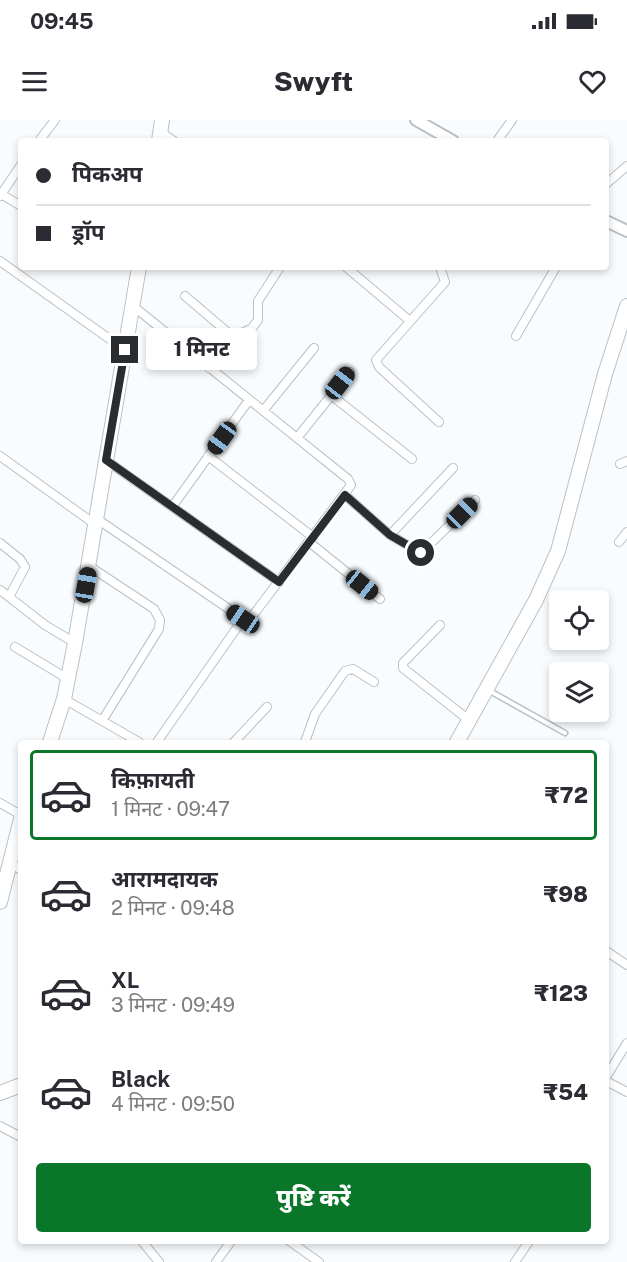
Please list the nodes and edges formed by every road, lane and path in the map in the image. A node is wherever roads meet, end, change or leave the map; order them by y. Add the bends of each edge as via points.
1 (55, 120) edge
2 (416, 120) edge
3 (512, 120) edge
4 (41, 138) edge
5 (448, 138) edge
6 (499, 138) edge
7 (627, 166) edge
8 (18, 170) edge
9 (609, 181) edge
10 (1, 195) edge
11 (18, 204) edge
12 (609, 222) edge
13 (627, 231) edge
14 (0, 261) edge
15 (139, 270) edge
16 (278, 270) edge
17 (350, 270) edge
18 (441, 270) edge
19 (554, 270) edge
20 (185, 296) dead end
21 (133, 306) junction
22 (627, 306) edge
23 (410, 321) junction
24 (516, 336) dead end
25 (232, 338) junction
26 (314, 348) dead end
27 (125, 350) junction
28 (209, 368) junction
29 (350, 372) dead end
30 (331, 395) junction
31 (249, 400) junction
32 (263, 411) junction
33 (439, 422) dead end
34 (297, 438) junction
35 (0, 456) edge
36 (208, 456) junction
37 (412, 459) dead end
38 (106, 460) junction
39 (453, 468) dead end
40 (345, 495) junction
41 (475, 500) dead end
42 (172, 507) junction
43 (96, 522) junction
44 (627, 532) edge
45 (390, 535) junction
46 (311, 539) junction
47 (619, 542) dead end
48 (0, 543) edge
49 (89, 566) junction
50 (279, 582) junction
51 (0, 590) edge
52 (9, 597) junction
53 (380, 599) dead end
54 (243, 619) junction
55 (440, 625) dead end
56 (75, 643) junction
57 (15, 646) dead end
58 (68, 679) junction
59 (374, 682) dead end
60 (487, 690) junction
61 (64, 699) junction
62 (267, 706) dead end
63 (102, 721) junction
64 (470, 721) junction
65 (565, 733) dead end
66 (51, 740) edge
67 (135, 740) edge
68 (158, 740) edge
69 (236, 740) edge
70 (306, 740) edge
71 (458, 740) edge
72 (0, 804) edge
73 (18, 815) edge
74 (18, 842) edge
75 (15, 866) edge
76 (0, 902) edge
77 (609, 953) edge
78 (627, 965) edge
79 (627, 1043) edge
80 (609, 1074) edge
81 (609, 1081) edge
82 (627, 1092) edge
83 (0, 1126) edge
84 (18, 1135) edge
85 (144, 1244) edge
86 (229, 1244) edge
87 (294, 1244) edge
88 (527, 1244) edge
89 (159, 1262) edge
90 (216, 1262) edge
91 (320, 1262) edge
92 (516, 1262) edge

1 - 4 street
2 - 5 street
3 - 6 street
7 - 9 street
8 - 10 street
10 - 11 street
12 - 13 street
14 - 27 street
15 - 21 highway
16 - 25 street via 258,302 258,320 249,330
17 - 23 street
18 - 23 street via 445,282
19 - 24 street
20 - 25 street
21 - 27 highway
21 - 28 street
22 - 60 highway via 558,551
23 - 33 street via 378,355 377,363
25 - 28 street
26 - 32 street
27 - 38 highway
28 - 31 street
29 - 30 street
30 - 34 street
30 - 37 street
31 - 32 street
31 - 36 street
32 - 34 street
34 - 40 street via 348,479 351,485
35 - 43 street
36 - 42 street
36 - 46 street
38 - 42 street
38 - 43 highway
39 - 45 street
40 - 45 street
40 - 46 street
41 - 45 street via 421,553
42 - 50 street
43 - 49 highway
43 - 54 street
44 - 47 street
46 - 50 street
46 - 53 street
48 - 52 street via 25,567
49 - 56 highway
49 - 63 street via 154,609 160,620 159,629
50 - 54 street via 252,620
51 - 52 street
52 - 56 street
54 - 68 street
55 - 64 street via 403,663 403,668
56 - 58 highway
57 - 58 street
58 - 61 highway
59 - 70 street via 353,669 345,671 315,714
60 - 64 highway
60 - 65 lane
61 - 63 street
61 - 66 highway
62 - 69 street
63 - 67 street
64 - 71 highway
72 - 73 street
74 - 75 highway
75 - 76 highway
77 - 78 street
79 - 80 street
81 - 82 street
83 - 84 street
85 - 89 street
86 - 90 street
87 - 91 street
88 - 92 street

